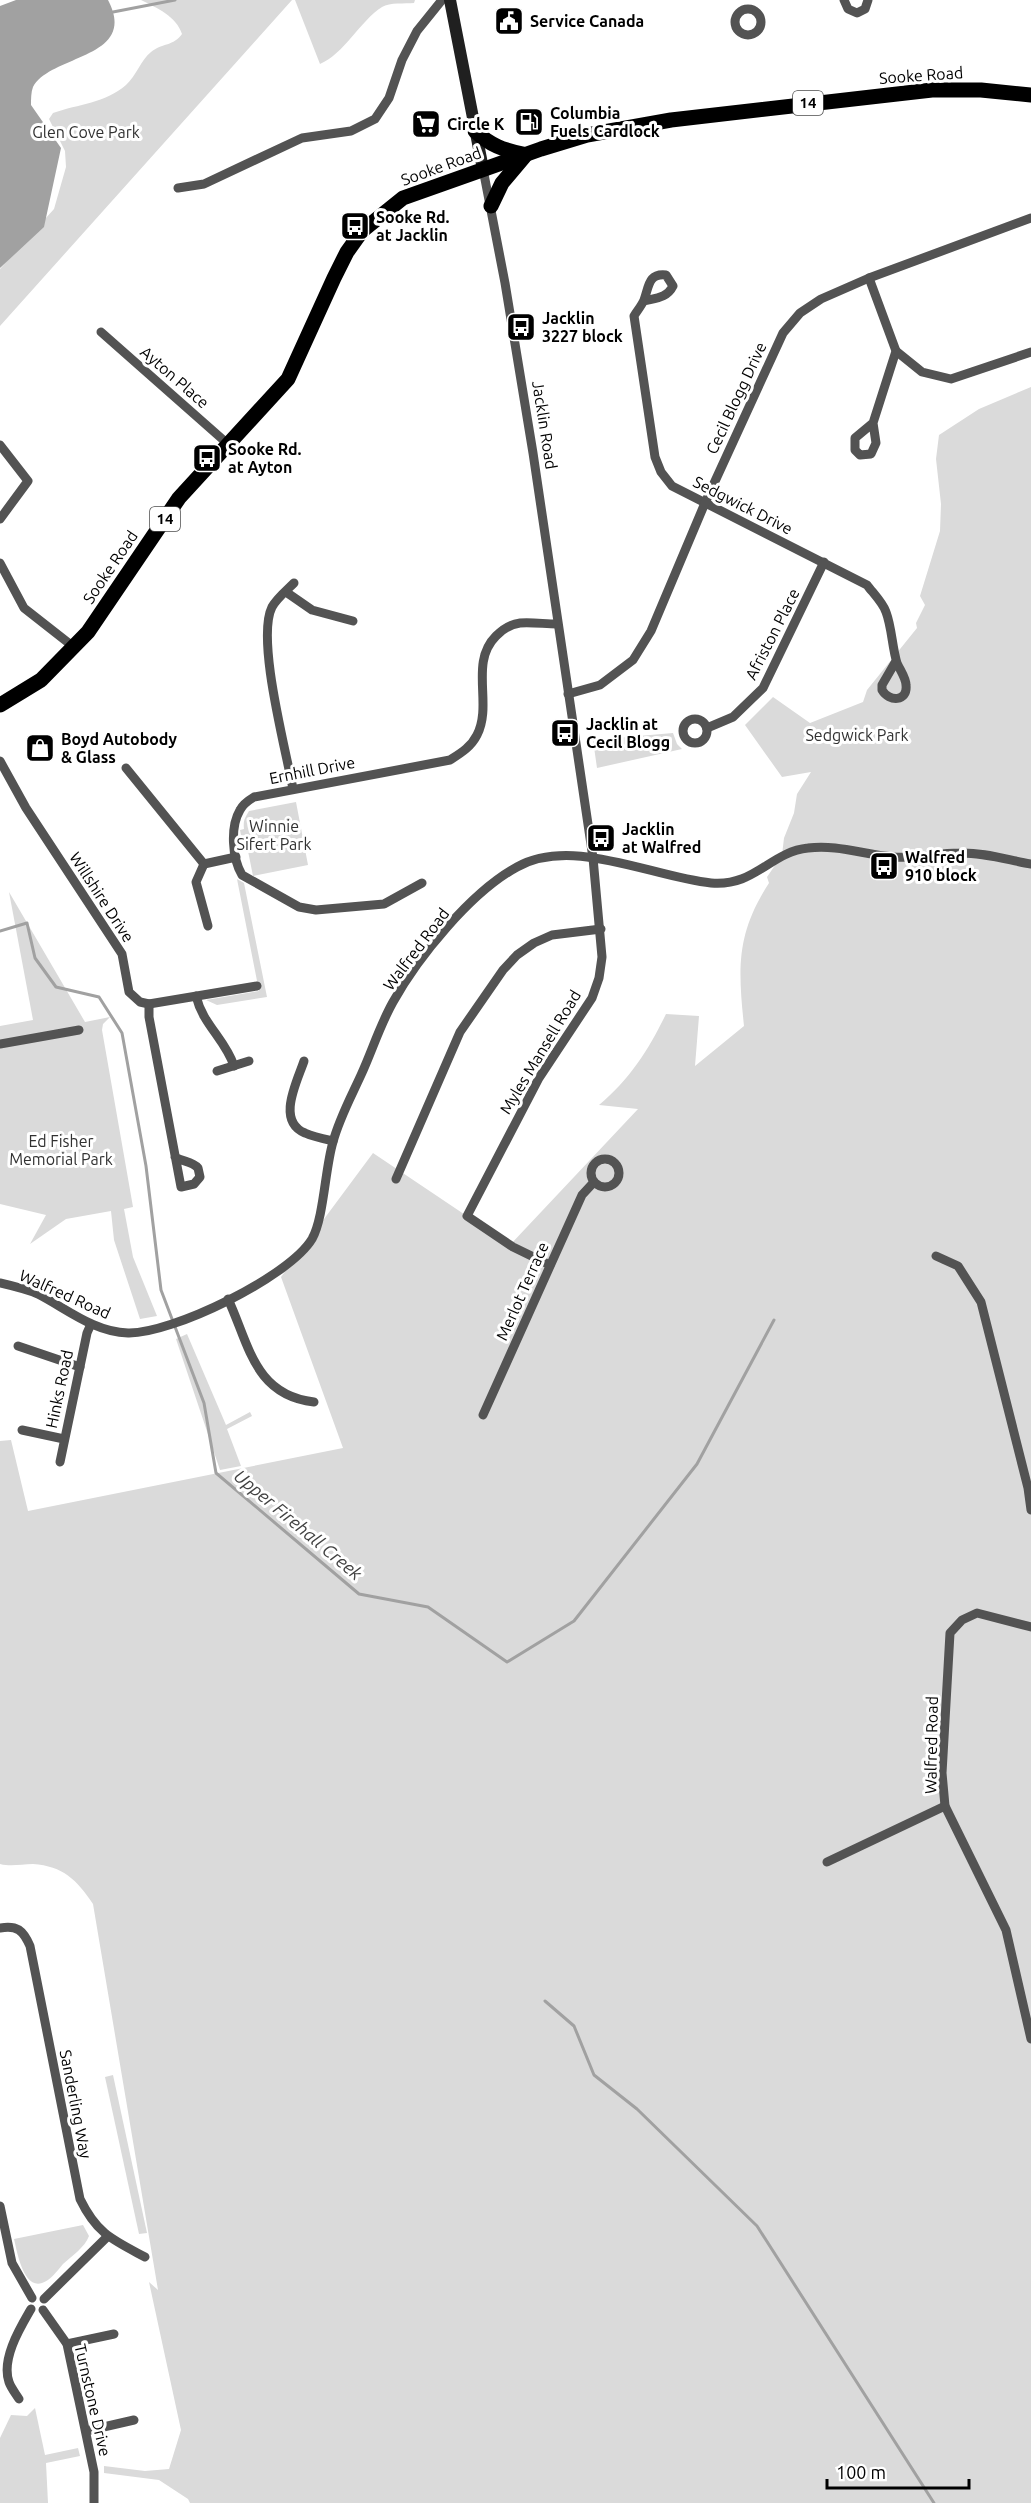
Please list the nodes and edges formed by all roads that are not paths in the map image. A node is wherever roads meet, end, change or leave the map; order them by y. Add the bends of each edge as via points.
1 (442, 0) edge
2 (450, 0) edge
3 (844, 0) edge
4 (868, 0) edge
5 (1031, 94) edge
6 (475, 131) junction
7 (526, 155) junction
8 (483, 169) junction
9 (178, 188) dead end
10 (491, 206) junction
11 (1031, 218) edge
12 (869, 278) junction
13 (644, 301) dead end
14 (101, 332) dead end
15 (896, 351) junction
16 (1031, 351) edge
17 (873, 423) dead end
18 (0, 445) edge
19 (229, 445) junction
20 (705, 502) junction
21 (0, 519) edge
22 (824, 562) junction
23 (0, 563) edge
24 (294, 583) dead end
25 (286, 592) junction
26 (353, 621) dead end
27 (558, 624) junction
28 (75, 648) junction
29 (896, 661) dead end
30 (568, 694) junction
31 (0, 705) edge
32 (707, 728) dead end
33 (0, 762) edge
34 (126, 768) dead end
35 (293, 789) junction
36 (236, 857) junction
37 (593, 858) junction
38 (204, 864) junction
39 (1031, 864) edge
40 (422, 883) dead end
41 (208, 926) dead end
42 (601, 929) junction
43 (257, 986) dead end
44 (196, 996) junction
45 (149, 1004) junction
46 (79, 1030) dead end
47 (0, 1044) edge
48 (249, 1061) dead end
49 (304, 1061) dead end
50 (234, 1066) junction
51 (217, 1071) dead end
52 (333, 1142) junction
53 (175, 1157) dead end
54 (396, 1179) dead end
55 (594, 1182) dead end
56 (936, 1256) dead end
57 (550, 1265) junction
58 (0, 1283) edge
59 (228, 1299) junction
60 (91, 1324) junction
61 (18, 1346) dead end
62 (80, 1367) junction
63 (314, 1402) dead end
64 (483, 1415) dead end
65 (22, 1430) dead end
66 (64, 1439) junction
67 (60, 1462) dead end
68 (1031, 1510) edge
69 (1031, 1627) edge
70 (945, 1806) junction
71 (827, 1862) dead end
72 (0, 1928) edge
73 (1031, 2039) edge
74 (0, 2206) edge
75 (107, 2237) junction
76 (145, 2257) dead end
77 (32, 2298) junction
78 (44, 2299) junction
79 (31, 2309) junction
80 (43, 2310) junction
81 (114, 2334) dead end
82 (67, 2344) junction
83 (19, 2399) dead end
84 (134, 2421) dead end
85 (86, 2431) junction
86 (94, 2503) edge

1 - 9 street via 417,31 389,98 375,119 351,131 302,138 204,184
2 - 6 main road, Jacklin Road
3 - 4 street via 848,9 857,13 865,9
5 - 7 main road, Sooke Road / 14 via 932,90 761,109 587,135
6 - 7 main road via 503,150
6 - 8 main road, Jacklin Road
7 - 8 main road, Sooke Road / 14
7 - 10 main road via 502,183
8 - 10 street, Jacklin Road
8 - 19 main road, Sooke Road / 14 via 402,198 362,231 334,278 288,380
10 - 27 street, Jacklin Road
11 - 12 street, Cecil Blogg Drive
12 - 15 street
12 - 20 street, Cecil Blogg Drive via 821,299 800,313 783,333
13 - 20 street, Sedgwick Drive via 634,316 655,457 672,486
14 - 19 street, Ayton Place
15 - 16 street via 922,372 951,379
15 - 17 street
18 - 21 street via 28,481
19 - 28 main road, Sooke Road / 14 via 179,498
20 - 22 street, Sedgwick Drive
20 - 30 street, Cecil Blogg Drive via 651,631 633,660 600,685
22 - 29 street, Sedgwick Drive via 867,585 874,593 886,611
22 - 32 street, Afriston Place via 763,688 733,717
23 - 28 street via 24,608
24 - 25 street
25 - 26 street via 312,610
25 - 35 street via 273,607 267,627 267,652
27 - 30 street, Jacklin Road
27 - 35 street, Ernhill Drive via 518,623 491,642 483,658 483,711 478,734 468,748 450,760
28 - 31 main road, Sooke Road / 14 via 41,680
30 - 37 street, Jacklin Road
33 - 45 street, Willshire Drive via 122,954 129,992
34 - 38 street
35 - 36 street, Ernhill Drive via 254,796 241,807 235,823
36 - 38 street
36 - 40 street, Ernhill Drive via 246,880 308,910 384,904
37 - 39 street, Walfred Road via 712,883 738,881 760,872 782,855 824,846 895,857 963,852
37 - 42 street, Myles Mansell Road
37 - 52 street, Walfred Road via 546,857 517,867 487,887 447,929 395,999
38 - 41 street via 196,882
42 - 54 street via 552,935 517,955 503,970 460,1032
42 - 57 street, Myles Mansell Road via 602,957 592,998 539,1078 467,1216 513,1247
43 - 44 street
44 - 45 street
44 - 50 street via 200,1012
45 - 53 street
46 - 47 street
48 - 50 street
49 - 52 street via 289,1108 293,1124 303,1133
50 - 51 street
52 - 59 street, Walfred Road via 318,1224 310,1242 294,1261 272,1277
55 - 57 street, Merlot Terrace via 582,1195
56 - 68 street via 958,1266 981,1302
57 - 64 street, Merlot Terrace
58 - 60 street, Walfred Road via 38,1294
59 - 60 street, Walfred Road via 153,1331 117,1332
59 - 63 street via 257,1369 282,1392
60 - 62 street, Hinks Road
61 - 62 street
62 - 66 street, Hinks Road
65 - 66 street
66 - 67 street, Hinks Road
69 - 70 street, Walfred Road via 978,1613 962,1620 950,1633 942,1773
70 - 71 street
70 - 73 street, Walfred Road via 1006,1930
72 - 75 street, Sanderling Way via 15,1927 26,1937 78,2191 86,2212
74 - 77 street via 12,2263
75 - 76 street, Sanderling Way
75 - 78 street
77 - 78 street
77 - 79 street
78 - 80 street
79 - 80 street
79 - 83 street via 10,2358 9,2383
80 - 82 street, Turnstone Drive
81 - 82 street
82 - 85 street, Turnstone Drive
84 - 85 street
85 - 86 street, Turnstone Drive via 94,2472

